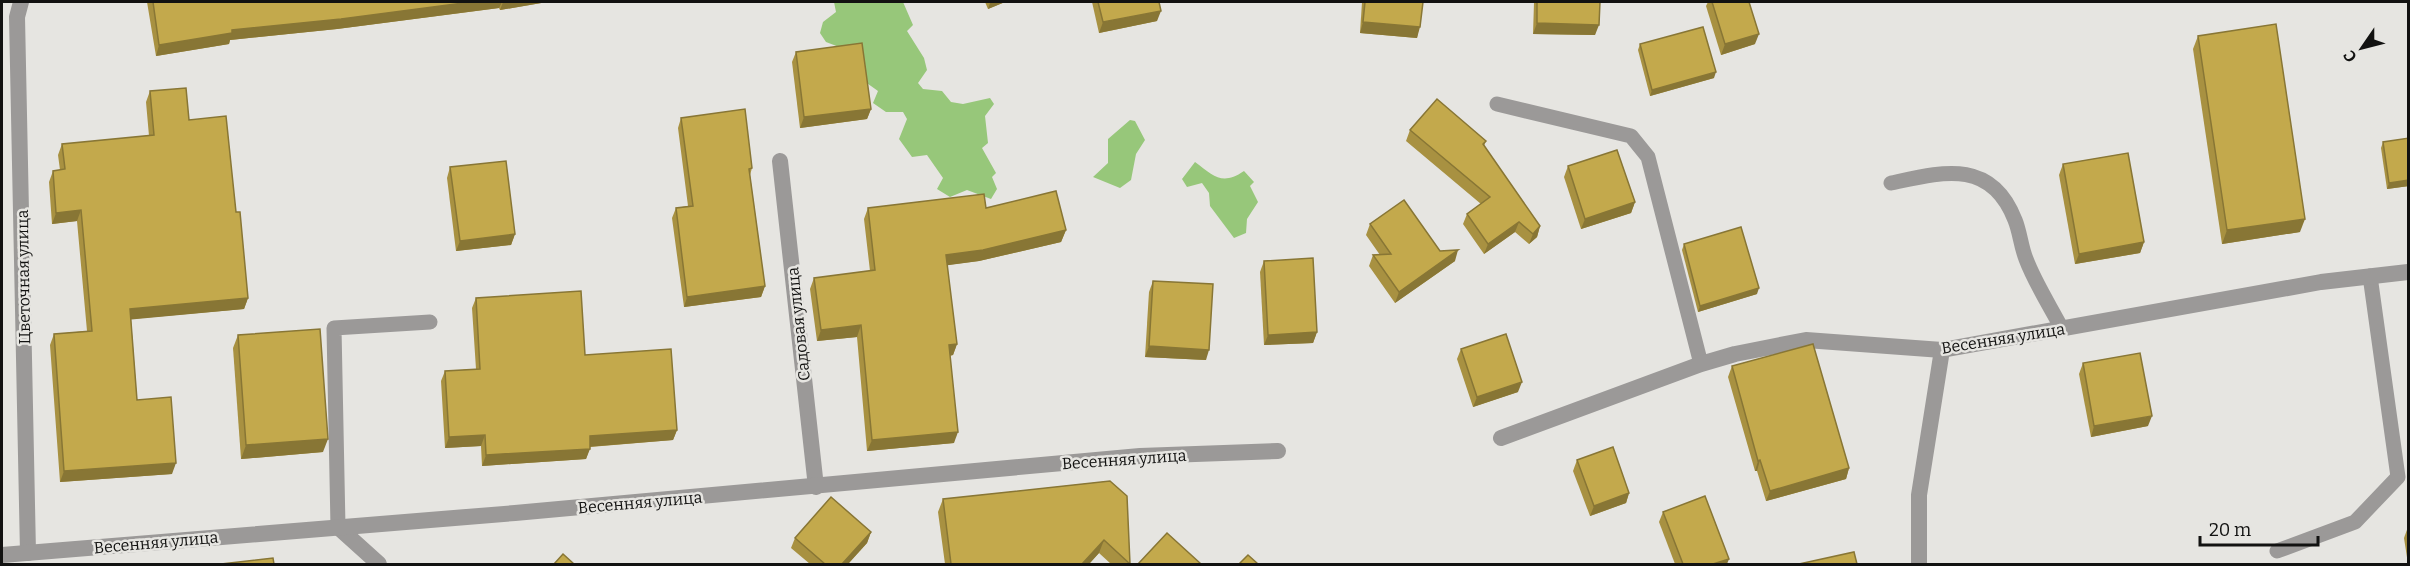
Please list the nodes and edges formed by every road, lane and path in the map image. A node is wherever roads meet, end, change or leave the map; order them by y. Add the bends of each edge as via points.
1 (21, 2) edge
2 (1497, 104) dead end
3 (780, 161) dead end
4 (1891, 183) dead end
5 (2409, 272) edge
6 (2370, 276) junction
7 (430, 322) dead end
8 (2062, 329) junction
9 (1942, 350) junction
10 (1701, 364) junction
11 (1501, 438) dead end
12 (1278, 452) dead end
13 (2404, 478) edge
14 (816, 487) junction
15 (338, 527) junction
16 (2277, 551) dead end
17 (28, 553) junction
18 (2, 555) edge
19 (379, 564) edge
20 (1919, 564) edge

1 - 17 street, Цветочная улица via 17,17
2 - 10 lane via 1631,136 1648,157
3 - 14 street, Садовая улица
4 - 8 lane via 1959,172 1981,179 2004,197 2016,220 2025,259
5 - 6 street, Весенняя улица
6 - 8 street, Весенняя улица
6 - 13 lane
7 - 15 lane via 334,328
8 - 9 street, Весенняя улица
9 - 10 street, Весенняя улица via 1806,340
9 - 20 street via 1919,495
10 - 11 street, Весенняя улица
12 - 14 street, Весенняя улица via 1140,456
13 - 16 lane via 2355,522
14 - 15 street, Весенняя улица
15 - 17 street, Весенняя улица
15 - 19 street
17 - 18 street, Весенняя улица

